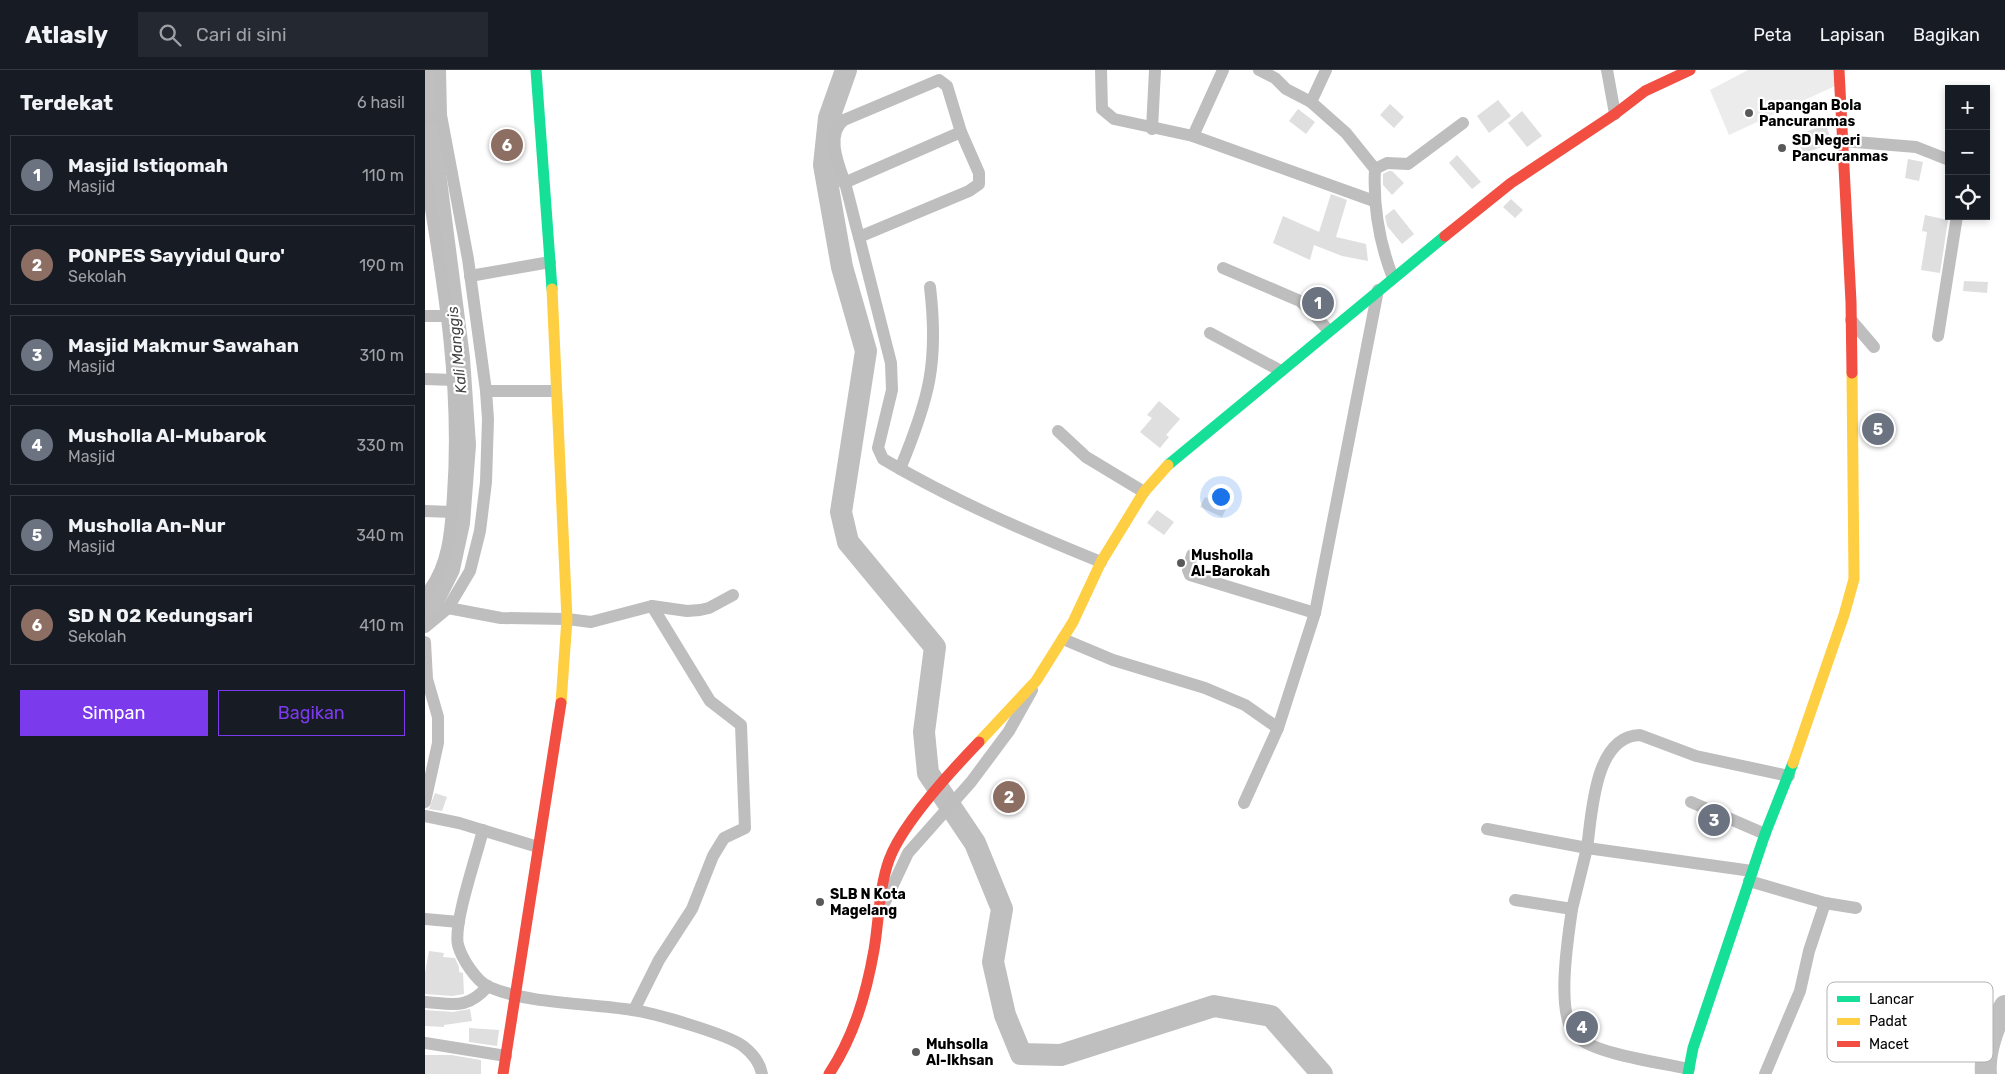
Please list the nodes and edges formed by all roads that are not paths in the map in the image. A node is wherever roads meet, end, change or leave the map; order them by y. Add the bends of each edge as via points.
1 (440, 70) edge
2 (536, 70) edge
3 (1101, 70) edge
4 (1155, 70) edge
5 (1223, 70) edge
6 (1259, 70) edge
7 (1326, 70) edge
8 (1607, 70) edge
9 (1690, 70) edge
10 (1839, 70) edge
11 (1311, 102) junction
12 (1615, 114) junction
13 (441, 115) junction
14 (425, 118) edge
15 (1463, 123) dead end
16 (1152, 129) junction
17 (961, 132) junction
18 (1193, 136) junction
19 (1843, 141) junction
20 (1945, 158) edge
21 (1375, 169) junction
22 (425, 173) edge
23 (844, 183) junction
24 (1374, 201) junction
25 (1956, 220) edge
26 (859, 237) junction
27 (549, 262) junction
28 (1223, 268) dead end
29 (470, 276) junction
30 (1393, 278) junction
31 (930, 287) dead end
32 (1379, 289) junction
33 (425, 316) edge
34 (449, 316) junction
35 (1851, 320) junction
36 (1329, 331) junction
37 (1210, 333) dead end
38 (1938, 336) dead end
39 (1874, 347) dead end
40 (1281, 371) junction
41 (425, 380) edge
42 (454, 380) junction
43 (486, 391) junction
44 (556, 392) junction
45 (1058, 431) dead end
46 (900, 469) junction
47 (1144, 492) junction
48 (425, 511) edge
49 (452, 512) junction
50 (1191, 555) dead end
51 (1101, 562) junction
52 (425, 595) edge
53 (733, 595) dead end
54 (652, 606) junction
55 (449, 608) junction
56 (1315, 613) junction
57 (567, 619) junction
58 (425, 627) edge
59 (1063, 639) junction
60 (425, 642) edge
61 (1036, 681) junction
62 (1278, 728) junction
63 (1789, 776) junction
64 (425, 802) edge
65 (1691, 802) dead end
66 (1244, 803) dead end
67 (425, 816) edge
68 (1487, 829) dead end
69 (483, 830) junction
70 (1765, 834) junction
71 (538, 846) junction
72 (1587, 848) junction
73 (1751, 876) junction
74 (1515, 900) dead end
75 (1825, 904) junction
76 (1856, 908) dead end
77 (1572, 909) junction
78 (878, 918) junction
79 (425, 919) edge
80 (459, 922) junction
81 (487, 986) junction
82 (516, 995) junction
83 (425, 1002) edge
84 (634, 1010) junction
85 (425, 1043) edge
86 (506, 1056) junction
87 (1688, 1071) edge
88 (503, 1074) edge
89 (762, 1074) edge
90 (829, 1074) edge
91 (1765, 1074) edge

1 - 13 street
2 - 27 street
3 - 16 street via 1104,113 1114,119
4 - 16 street
5 - 18 street
6 - 11 street
7 - 11 street
8 - 12 street
9 - 12 street via 1645,91
10 - 19 street
11 - 21 street via 1346,133
12 - 30 street via 1511,183
13 - 14 street
13 - 29 street
15 - 21 street via 1408,164 1387,163
16 - 18 street
17 - 23 street
17 - 23 street via 947,86 939,80 844,120 837,127 835,149
17 - 26 street via 979,173 979,184
18 - 24 street
19 - 20 street via 1916,146
19 - 35 street
21 - 24 street
22 - 34 street
23 - 26 street
24 - 30 street via 1384,252
25 - 38 street
26 - 46 street via 891,363 892,390 878,448 883,459
27 - 29 street
27 - 44 street
28 - 36 street via 1300,302
29 - 43 street
30 - 32 street
31 - 46 street via 933,369 919,423
32 - 36 street
32 - 56 street
33 - 34 street
34 - 42 street
35 - 39 street
35 - 63 street via 1854,579
36 - 40 street
37 - 40 street
40 - 47 street via 1167,466
41 - 42 street
42 - 49 street
43 - 44 street
43 - 55 street via 486,482 480,531 470,571
44 - 57 street
45 - 47 street via 1086,457
46 - 51 street via 955,500
47 - 51 street
48 - 49 street
49 - 52 street via 447,554 433,587
50 - 56 street via 1190,575
51 - 59 street
53 - 54 street via 699,610
54 - 57 street via 591,622
54 - 84 street via 710,701 741,725 745,828 724,838 713,856 692,909 659,960
55 - 57 street via 501,618
55 - 58 street
56 - 62 street
57 - 71 street via 561,708
59 - 61 street
59 - 62 street via 1113,660 1205,688 1245,706
60 - 64 street via 427,679 438,717 438,743
61 - 78 street via 1009,731 971,782 908,853
61 - 78 street via 963,758 900,836 889,860
62 - 66 street
63 - 70 street
63 - 72 street via 1696,756 1640,735 1623,738 1612,749 1599,774
65 - 70 street
67 - 69 street
68 - 72 street
69 - 71 street
69 - 80 street
70 - 73 street
71 - 82 street
72 - 73 street
72 - 77 street
73 - 75 street
73 - 87 street
74 - 77 street
75 - 76 street
75 - 91 street via 1800,991
77 - 87 street via 1564,971 1569,1025 1576,1036 1592,1047
78 - 90 street via 861,1009 845,1049
79 - 80 street
80 - 81 street via 458,944 474,974
81 - 82 street
81 - 83 street via 476,1000 470,1002
82 - 84 street
82 - 86 street
84 - 89 street via 742,1045 754,1056
85 - 86 street
86 - 88 street

